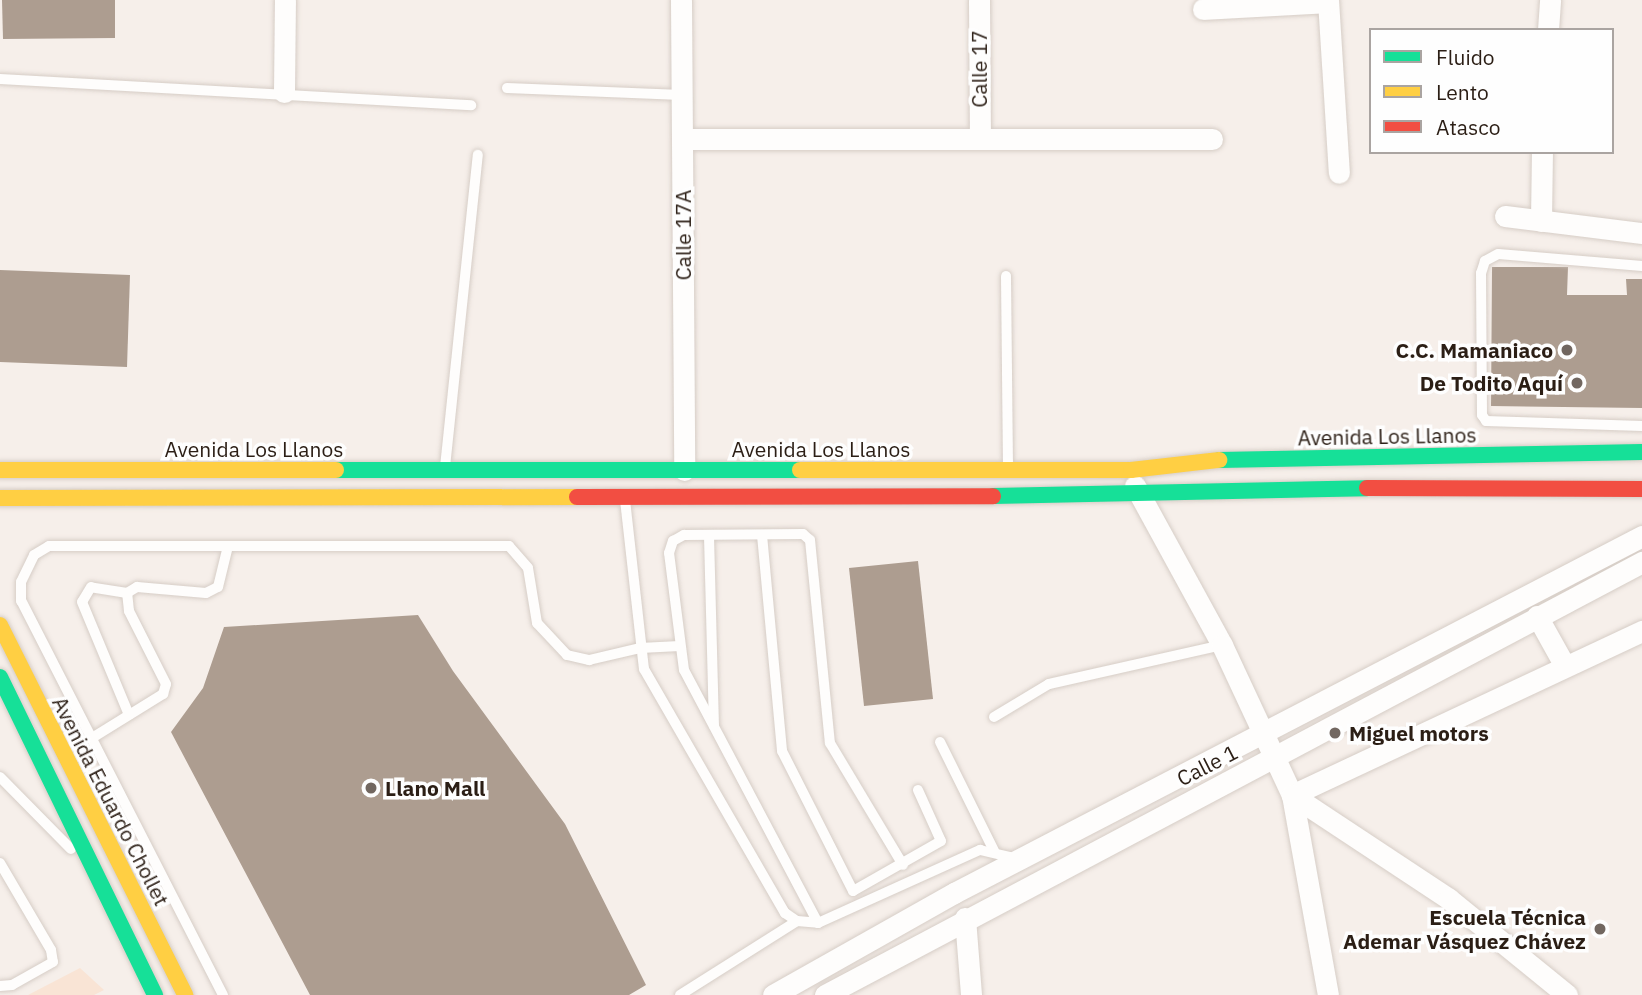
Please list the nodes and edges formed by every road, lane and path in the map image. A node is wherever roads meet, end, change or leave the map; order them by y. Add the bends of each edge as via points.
1 (285, 0) edge
2 (681, 0) edge
3 (979, 0) edge
4 (1550, 0) edge
5 (1328, 1) edge
6 (1203, 9) dead end
7 (1548, 28) edge
8 (0, 79) edge
9 (507, 88) dead end
10 (284, 92) junction
11 (682, 95) junction
12 (471, 105) dead end
13 (979, 138) junction
14 (683, 139) junction
15 (1213, 139) dead end
16 (1542, 154) edge
17 (478, 155) dead end
18 (1339, 173) dead end
19 (1505, 216) dead end
20 (1541, 221) junction
21 (1642, 233) edge
22 (1642, 266) edge
23 (1006, 276) dead end
24 (1642, 426) edge
25 (1642, 452) edge
26 (0, 470) edge
27 (445, 470) junction
28 (684, 470) junction
29 (1008, 470) junction
30 (1131, 470) junction
31 (1642, 489) edge
32 (1137, 496) junction
33 (625, 497) junction
34 (0, 498) edge
35 (762, 535) junction
36 (709, 536) junction
37 (1642, 536) edge
38 (228, 546) junction
39 (1642, 562) edge
40 (127, 593) junction
41 (1537, 616) junction
42 (0, 625) edge
43 (1642, 631) edge
44 (1223, 645) junction
45 (680, 646) junction
46 (640, 648) junction
47 (1565, 666) junction
48 (0, 677) edge
49 (129, 715) junction
50 (994, 716) dead end
51 (714, 729) junction
52 (92, 738) junction
53 (940, 742) dead end
54 (1269, 745) junction
55 (0, 777) edge
56 (918, 790) dead end
57 (1292, 795) junction
58 (994, 851) junction
59 (1020, 860) junction
60 (0, 863) edge
61 (903, 865) junction
62 (98, 878) junction
63 (965, 918) junction
64 (797, 921) junction
65 (818, 923) junction
66 (0, 986) edge
67 (153, 994) edge
68 (185, 995) edge
69 (223, 995) edge
70 (680, 995) edge
71 (773, 995) edge
72 (825, 995) edge
73 (971, 995) edge
74 (1328, 995) edge
75 (1567, 995) edge

1 - 10 street
2 - 11 street, Calle 17A
3 - 13 street, Calle 17
4 - 7 street
5 - 6 street
5 - 18 street
8 - 10 lane
9 - 11 lane
10 - 12 lane
11 - 14 street, Calle 17A
13 - 14 street
13 - 15 street
14 - 28 street, Calle 17A
16 - 20 street
17 - 27 lane
19 - 20 street
20 - 21 street
22 - 24 lane via 1498,254 1485,261 1480,272 1482,415 1486,421
23 - 29 lane
25 - 30 street, Avenida Los Llanos via 1219,460
26 - 27 street, Avenida Los Llanos
27 - 28 street, Avenida Los Llanos
28 - 29 street, Avenida Los Llanos
29 - 30 street, Avenida Los Llanos
30 - 32 street
31 - 32 street via 1220,488
32 - 33 street
32 - 44 street
33 - 34 street
33 - 46 lane
35 - 36 lane
35 - 61 lane via 803,534 810,540 830,743
35 - 61 lane via 786,761 847,887 860,889
36 - 45 lane via 684,535 673,541 669,553
36 - 51 lane
37 - 54 street, Calle 1
38 - 40 lane via 218,587 206,593 136,587
38 - 46 lane via 509,546 528,568 537,623 558,649 589,660
38 - 52 lane via 49,546 34,555 21,582 21,601
39 - 41 street, Calle 1
40 - 49 lane via 129,611 166,684 163,694
40 - 49 lane via 91,587 82,602
41 - 47 street
41 - 54 street, Calle 1
42 - 68 street, Avenida Eduardo Chollet
43 - 47 street
44 - 50 lane via 1049,684
44 - 54 street
45 - 46 lane
45 - 51 lane via 684,670
46 - 64 lane via 649,677 768,890 785,914
47 - 57 street
48 - 62 street, Avenida Eduardo Chollet
49 - 52 lane
51 - 65 lane
52 - 69 lane
53 - 58 lane
54 - 57 street
54 - 59 street, Calle 1
54 - 63 street, Calle 1
55 - 62 lane
56 - 61 lane via 941,841
57 - 74 street
57 - 75 street via 1449,899
58 - 59 lane
58 - 65 lane via 967,855
59 - 71 street, Calle 1
60 - 66 lane via 51,950 53,962 12,985
62 - 67 street, Avenida Eduardo Chollet
63 - 72 street, Calle 1
63 - 73 street
64 - 65 lane
64 - 70 lane

